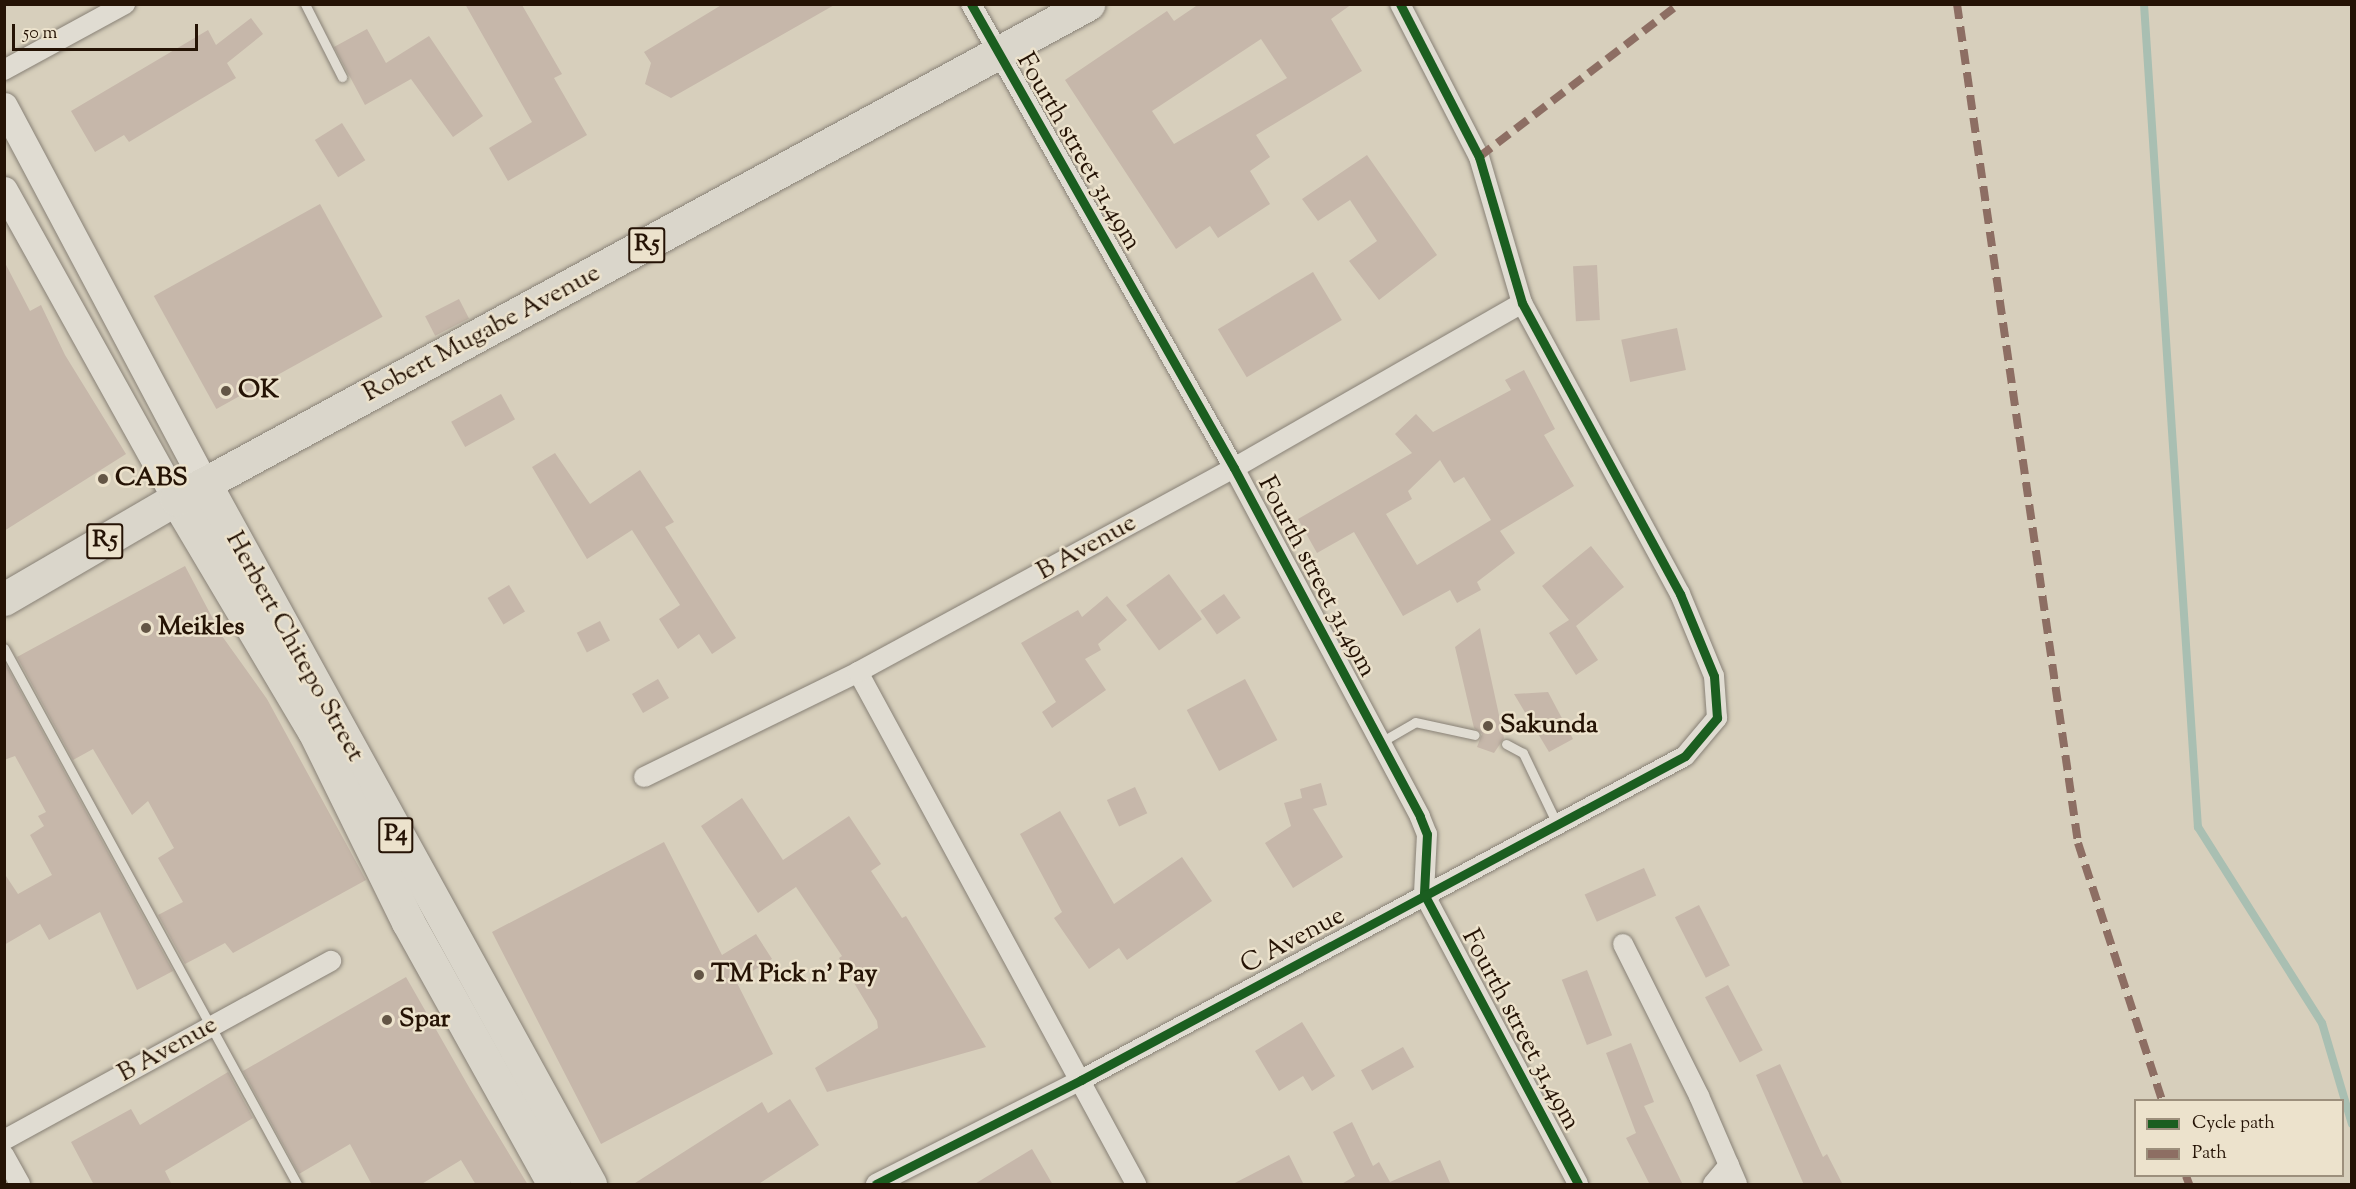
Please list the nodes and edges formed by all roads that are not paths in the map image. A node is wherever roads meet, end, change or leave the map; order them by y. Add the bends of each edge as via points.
1 (125, 4) edge
2 (305, 4) edge
3 (971, 4) edge
4 (1088, 4) edge
5 (1400, 4) edge
6 (998, 55) junction
7 (4, 70) edge
8 (342, 77) dead end
9 (4, 106) edge
10 (4, 190) edge
11 (1522, 303) junction
12 (1234, 468) junction
13 (206, 484) junction
14 (176, 499) junction
15 (4, 599) edge
16 (4, 648) edge
17 (858, 672) junction
18 (1475, 735) dead end
19 (1382, 742) junction
20 (1506, 744) dead end
21 (644, 777) dead end
22 (1557, 824) junction
23 (1424, 894) junction
24 (1623, 944) dead end
25 (331, 961) dead end
26 (209, 1027) junction
27 (1081, 1080) junction
28 (4, 1140) edge
29 (4, 1155) edge
30 (1728, 1165) junction
31 (20, 1185) edge
32 (297, 1185) edge
33 (554, 1185) edge
34 (590, 1185) edge
35 (876, 1185) edge
36 (1136, 1185) edge
37 (1578, 1185) edge
38 (1713, 1185) edge
39 (1737, 1185) edge

1 - 7 street
2 - 8 lane
3 - 6 street, Fourth street 31,49m
4 - 6 highway, Robert Mugabe Avenue / R5
5 - 11 street via 1479,157
6 - 12 street, Fourth street 31,49m
6 - 13 highway, Robert Mugabe Avenue / R5
9 - 13 main road, Herbert Chitepo Street
10 - 14 main road, Herbert Chitepo Street
11 - 12 street, B Avenue
11 - 22 street, C Avenue via 1680,594 1714,676 1717,718 1685,756
12 - 17 street, B Avenue
12 - 19 street, Fourth street 31,49m
13 - 14 highway, Robert Mugabe Avenue / R5
13 - 34 highway, Herbert Chitepo Street / P4
14 - 15 highway, Robert Mugabe Avenue / R5
14 - 33 highway, Herbert Chitepo Street / P4 via 315,731 408,922
16 - 26 lane
17 - 21 street, B Avenue
17 - 27 street
18 - 19 lane via 1415,722
19 - 23 street, Fourth street 31,49m via 1426,834
20 - 22 lane via 1522,753
22 - 23 street, C Avenue
23 - 27 street, C Avenue
23 - 37 street, Fourth street 31,49m
24 - 30 street via 1699,1096
25 - 26 street, B Avenue
26 - 28 street, B Avenue
26 - 32 lane
27 - 35 street, C Avenue
27 - 36 street
29 - 31 street
30 - 38 street
30 - 39 street

